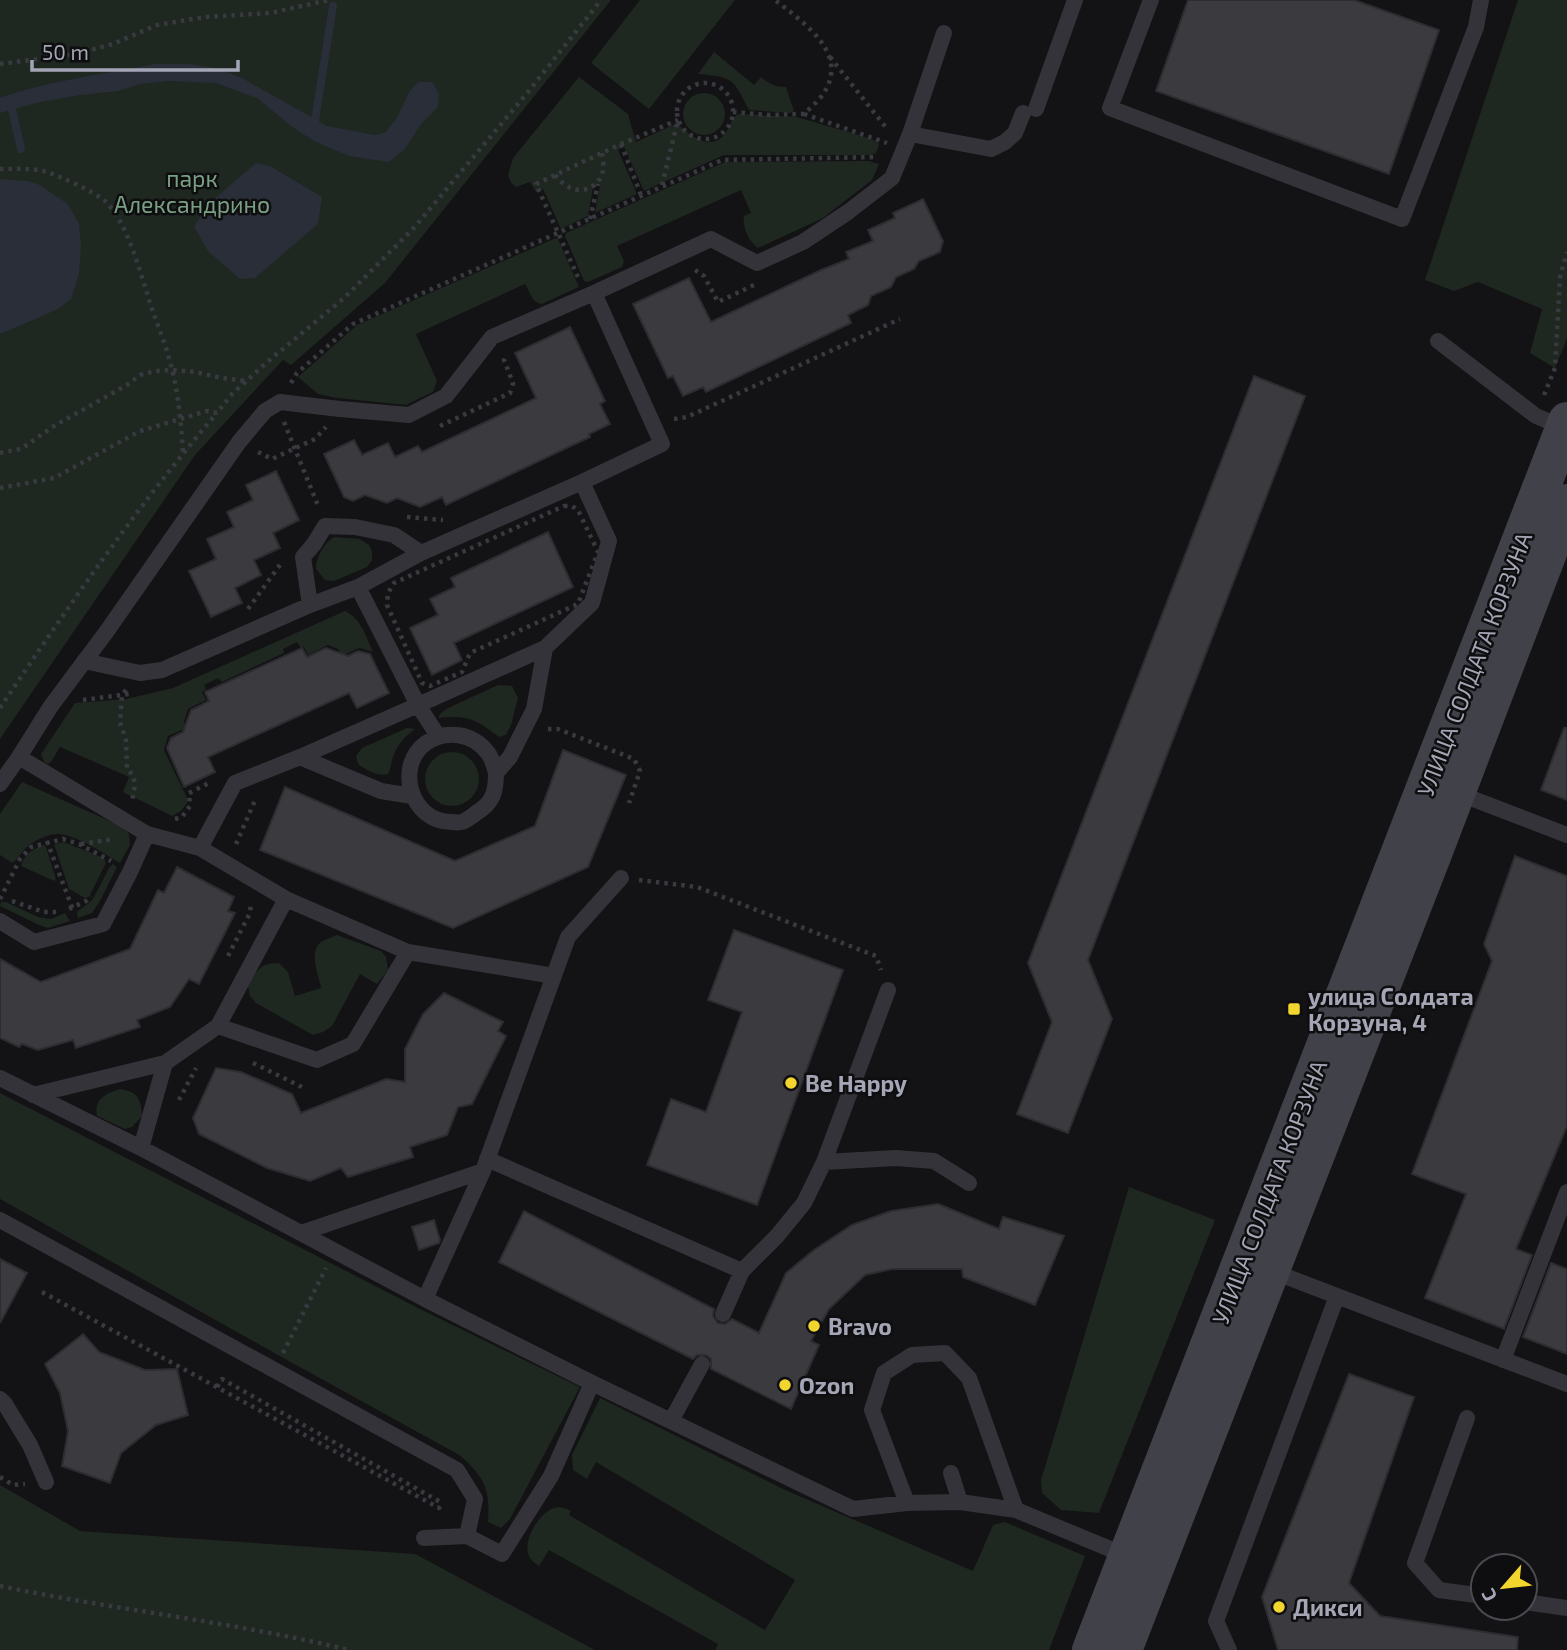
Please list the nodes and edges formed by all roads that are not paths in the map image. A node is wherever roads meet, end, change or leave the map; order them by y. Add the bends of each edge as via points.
1 (1076, 0) edge
2 (1151, 0) edge
3 (1481, 0) edge
4 (944, 33) dead end
5 (907, 140) junction
6 (590, 295) junction
7 (1438, 341) dead end
8 (1556, 422) edge
9 (582, 482) junction
10 (1567, 503) edge
11 (421, 553) junction
12 (358, 587) junction
13 (310, 605) junction
14 (545, 648) junction
15 (84, 662) junction
16 (418, 705) junction
17 (438, 736) junction
18 (19, 757) junction
19 (300, 757) junction
20 (496, 773) junction
21 (0, 784) edge
22 (1442, 787) junction
23 (412, 796) junction
24 (147, 834) junction
25 (1567, 835) edge
26 (200, 848) junction
27 (621, 878) road end
28 (286, 899) junction
29 (0, 921) edge
30 (408, 952) junction
31 (554, 976) junction
32 (888, 990) road end
33 (218, 1026) junction
34 (165, 1063) junction
35 (0, 1078) edge
36 (33, 1095) junction
37 (141, 1148) junction
38 (824, 1162) junction
39 (485, 1165) junction
40 (969, 1183) dead end
41 (1567, 1192) edge
42 (0, 1220) edge
43 (301, 1233) junction
44 (1256, 1265) junction
45 (742, 1271) junction
46 (1337, 1296) junction
47 (425, 1299) junction
48 (723, 1314) dead end
49 (1503, 1360) junction
50 (702, 1364) dead end
51 (592, 1383) junction
52 (1567, 1384) edge
53 (0, 1399) edge
54 (1467, 1418) dead end
55 (671, 1421) junction
56 (951, 1473) dead end
57 (46, 1482) dead end
58 (960, 1502) junction
59 (907, 1503) junction
60 (1016, 1510) junction
61 (467, 1536) junction
62 (424, 1538) dead end
63 (1141, 1561) junction
64 (1469, 1594) edge
65 (1539, 1604) edge
66 (1567, 1608) edge
67 (1091, 1650) edge
68 (1123, 1650) edge
69 (1228, 1650) edge

1 - 5 lane via 1030,111 1005,142 991,149
2 - 3 lane via 1110,108 1402,219 1476,27
4 - 5 lane
5 - 6 lane via 892,178 800,244 757,263 711,239
6 - 9 lane via 662,444
6 - 15 lane via 492,337 446,396 409,415 280,402 265,411
7 - 8 lane
8 - 22 street, УЛИЦА СОЛДАТА КОРЗУНА
9 - 11 lane
9 - 14 lane via 609,541 592,603
10 - 22 street, УЛИЦА СОЛДАТА КОРЗУНА
11 - 12 lane
11 - 13 lane via 394,535 325,526 303,557
12 - 13 lane
12 - 16 lane
13 - 15 lane via 162,670 140,673
14 - 16 lane
14 - 20 lane via 534,709 510,757
15 - 18 lane
16 - 17 lane
16 - 19 lane
17 - 20 lane via 458,734 475,740 489,754
17 - 23 lane via 423,745 411,764
18 - 21 lane
18 - 24 lane
19 - 23 lane via 381,791
19 - 26 lane via 235,782
20 - 23 lane via 493,797 462,822 445,822 426,814
22 - 25 lane
22 - 44 street, УЛИЦА СОЛДАТА КОРЗУНА
24 - 26 lane
24 - 29 lane via 103,924 34,942
26 - 28 lane
27 - 31 lane via 568,937
28 - 30 lane
28 - 33 lane
30 - 31 lane
30 - 33 lane via 354,1044 317,1060
31 - 39 lane
32 - 38 lane
33 - 34 lane
34 - 36 lane
34 - 37 lane
35 - 36 lane
36 - 37 lane
37 - 43 lane
38 - 40 lane via 934,1161
38 - 45 lane via 804,1203
39 - 43 lane
39 - 45 lane
39 - 47 lane
41 - 49 lane
42 - 61 lane via 457,1469 475,1499
43 - 47 lane
44 - 46 lane
44 - 63 street, УЛИЦА СОЛДАТА КОРЗУНА
45 - 48 lane
46 - 49 lane
46 - 69 lane via 1216,1621
47 - 51 lane
49 - 52 lane
50 - 55 lane
51 - 55 lane
51 - 61 lane via 551,1476 502,1554
53 - 57 lane via 30,1445
54 - 64 lane via 1415,1563 1439,1590
55 - 59 lane via 853,1509
56 - 58 lane
58 - 59 lane
58 - 60 lane
59 - 60 lane via 872,1410 884,1373 912,1354 945,1353 969,1378
60 - 63 lane
61 - 62 lane
63 - 67 street, УЛИЦА СОЛДАТА КОРЗУНА
63 - 68 street, УЛИЦА СОЛДАТА КОРЗУНА
65 - 66 lane

